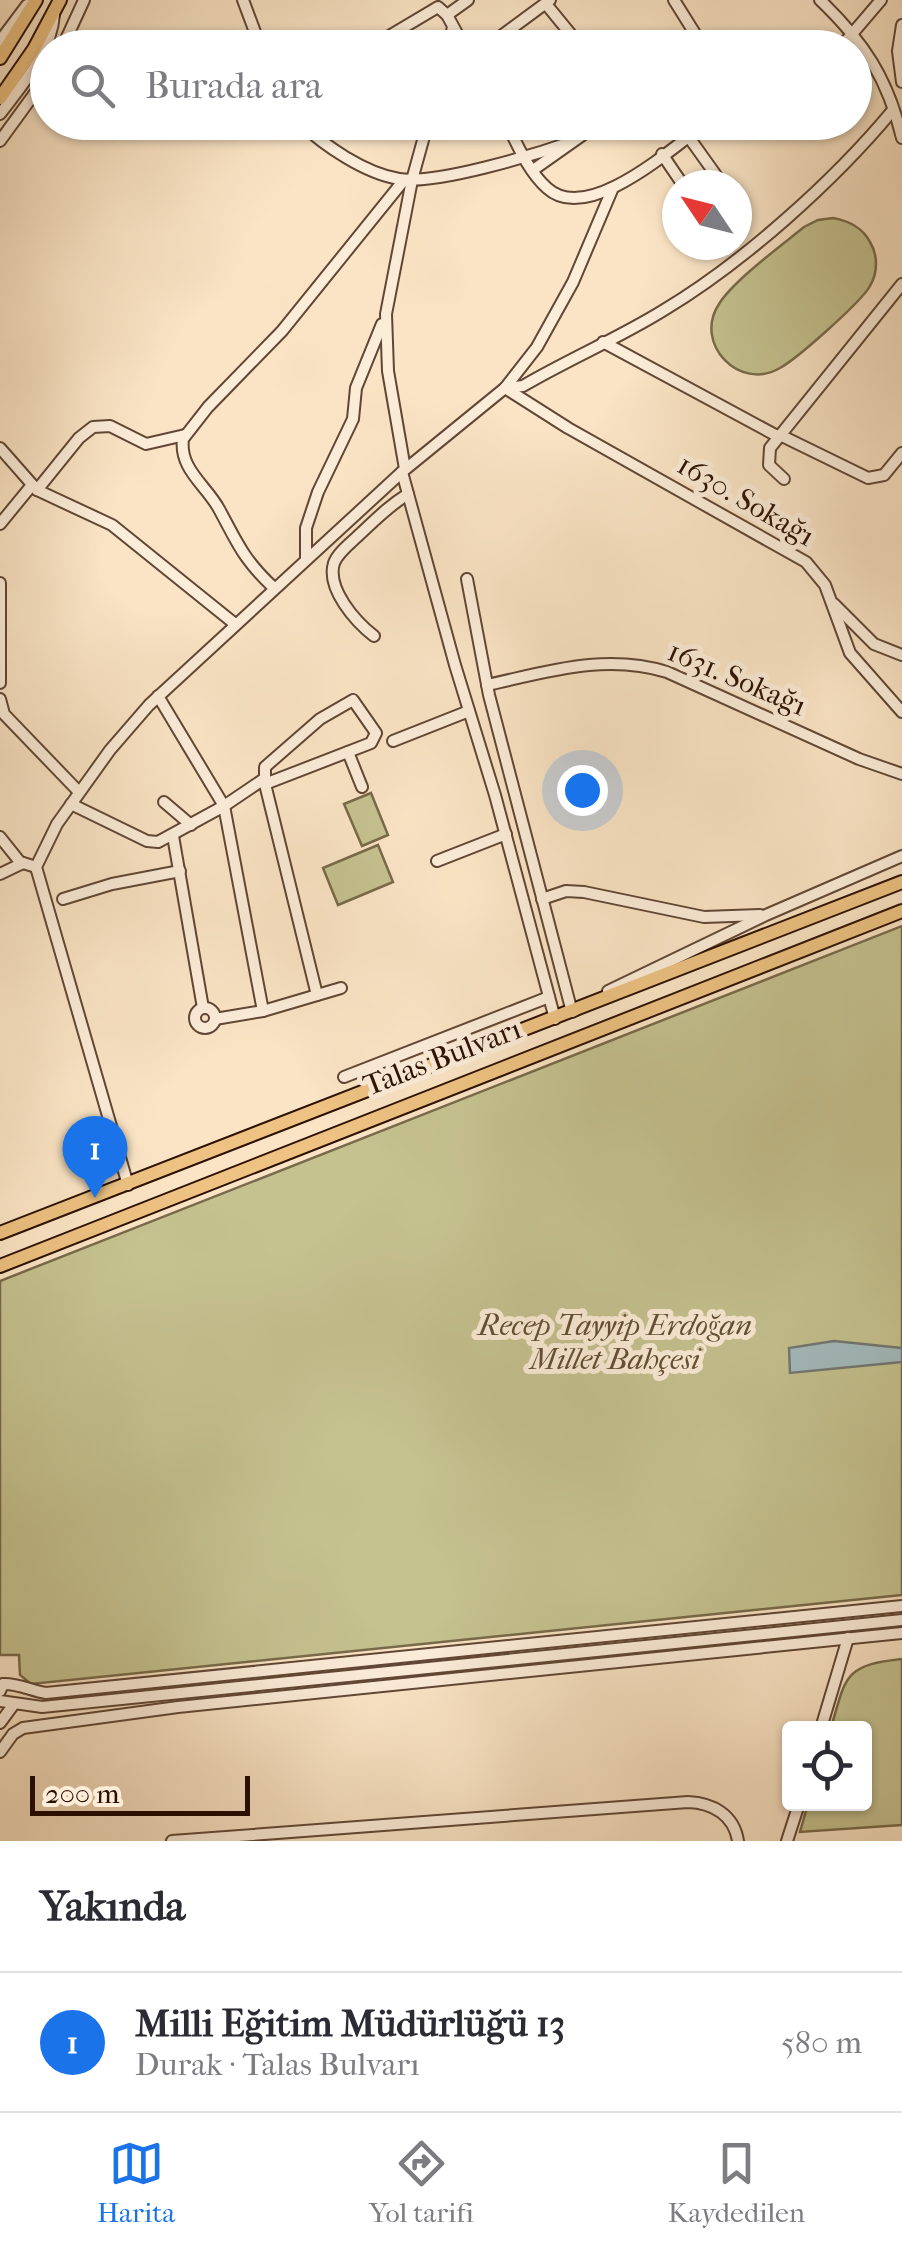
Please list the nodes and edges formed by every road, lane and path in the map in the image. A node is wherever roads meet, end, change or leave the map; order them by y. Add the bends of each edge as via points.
1 (33, 0) edge
2 (84, 0) edge
3 (243, 0) edge
4 (468, 0) edge
5 (674, 0) edge
6 (820, 0) edge
7 (881, 0) edge
8 (548, 2) edge
9 (57, 6) edge
10 (447, 15) junction
11 (902, 25) edge
12 (454, 26) junction
13 (42, 30) edge
14 (70, 30) edge
15 (254, 30) edge
16 (399, 30) edge
17 (453, 30) edge
18 (456, 30) edge
19 (510, 30) edge
20 (569, 30) edge
21 (693, 30) edge
22 (852, 30) edge
23 (856, 30) edge
24 (0, 42) edge
25 (30, 50) edge
26 (0, 58) edge
27 (872, 63) edge
28 (30, 71) edge
29 (902, 82) edge
30 (0, 98) edge
31 (30, 100) edge
32 (894, 110) junction
33 (0, 114) edge
34 (872, 134) edge
35 (902, 138) edge
36 (323, 140) edge
37 (422, 140) edge
38 (515, 140) edge
39 (574, 140) edge
40 (682, 140) edge
41 (691, 140) edge
42 (866, 140) edge
43 (0, 141) edge
44 (571, 142) junction
45 (662, 154) junction
46 (525, 159) junction
47 (533, 170) junction
48 (673, 170) edge
49 (712, 170) edge
50 (408, 180) junction
51 (612, 190) junction
52 (902, 284) edge
53 (386, 314) junction
54 (603, 342) junction
55 (505, 388) junction
56 (185, 435) junction
57 (780, 436) junction
58 (0, 448) edge
59 (902, 453) edge
60 (403, 470) junction
61 (784, 479) dead end
62 (35, 487) junction
63 (408, 494) junction
64 (0, 524) edge
65 (306, 558) junction
66 (467, 580) dead end
67 (0, 583) edge
68 (274, 588) junction
69 (830, 599) junction
70 (234, 624) junction
71 (374, 636) dead end
72 (902, 656) edge
73 (0, 683) edge
74 (487, 685) junction
75 (158, 696) junction
76 (0, 699) edge
77 (2, 711) edge
78 (469, 712) junction
79 (902, 712) edge
80 (393, 741) dead end
81 (348, 752) junction
82 (902, 774) edge
83 (264, 781) junction
84 (362, 786) dead end
85 (80, 792) junction
86 (164, 802) dead end
87 (71, 804) junction
88 (224, 806) junction
89 (191, 826) junction
90 (506, 834) junction
91 (174, 836) junction
92 (0, 837) edge
93 (902, 856) edge
94 (437, 861) dead end
95 (23, 863) junction
96 (36, 867) junction
97 (180, 871) junction
98 (0, 874) edge
99 (902, 882) edge
100 (63, 898) dead end
101 (542, 898) junction
102 (902, 903) edge
103 (902, 911) edge
104 (766, 915) junction
105 (341, 988) dead end
106 (317, 995) junction
107 (549, 997) junction
108 (203, 1008) junction
109 (263, 1011) junction
110 (572, 1012) junction
111 (555, 1018) junction
112 (215, 1019) junction
113 (344, 1077) dead end
114 (128, 1185) junction
115 (0, 1234) edge
116 (0, 1258) edge
117 (0, 1266) edge
118 (902, 1606) edge
119 (902, 1620) edge
120 (902, 1633) edge
121 (848, 1638) junction
122 (23, 1690) junction
123 (0, 1691) edge
124 (0, 1701) edge
125 (13, 1705) junction
126 (823, 1721) edge
127 (0, 1723) edge
128 (0, 1752) edge
129 (797, 1811) edge
130 (172, 1841) edge
131 (738, 1841) edge
132 (787, 1841) edge

1 - 24 street
1 - 26 main road
2 - 14 street
3 - 15 street
4 - 10 street
5 - 21 street
6 - 22 street
7 - 23 street
8 - 19 street
8 - 20 street
9 - 13 main road
10 - 12 street
10 - 16 street via 438,7
11 - 29 street
12 - 17 street
12 - 18 street
25 - 30 main road
27 - 32 street
28 - 33 street
31 - 43 street
32 - 34 street
32 - 35 street
36 - 50 street via 383,175
37 - 50 street
38 - 46 street
39 - 44 street
40 - 45 street
41 - 49 street
42 - 54 street via 728,266
44 - 46 street
44 - 47 street
45 - 48 street
45 - 51 street
46 - 47 street
46 - 50 street
47 - 51 street via 564,196
50 - 53 street
50 - 56 street
51 - 55 street via 573,282
52 - 57 street
53 - 60 street
53 - 65 street via 356,388 353,419 306,528
54 - 55 street via 523,386
54 - 57 street
55 - 60 street
55 - 69 street, 1630. Sokağı via 806,562
56 - 62 street via 142,444 110,426 94,427
56 - 68 street via 185,462 234,542
57 - 59 street via 868,478 884,474
57 - 61 street via 767,458
58 - 62 street
60 - 63 street
60 - 65 street
62 - 64 street
62 - 70 street via 112,525
63 - 71 street via 333,567 345,603
63 - 78 street
65 - 68 street
66 - 74 street
67 - 73 street
68 - 70 street
69 - 72 street via 874,644
69 - 79 street, 1630. Sokağı via 856,662
70 - 75 street
74 - 82 street, 1631. Sokağı via 581,664 640,665
74 - 101 street
75 - 85 street
75 - 88 street
76 - 77 street
77 - 85 street
78 - 80 street
78 - 90 street
81 - 83 street
81 - 83 street via 376,735 353,700 264,766
81 - 84 street
83 - 88 street
83 - 106 street
85 - 87 street
86 - 89 street
87 - 91 street via 147,841
87 - 96 street
88 - 89 street
88 - 109 street
89 - 91 street
90 - 94 street
90 - 107 street
91 - 97 street
92 - 95 street
93 - 104 street
95 - 96 street
95 - 98 street
96 - 114 street
97 - 100 street
97 - 108 street
99 - 110 main road, Talas Bulvarı
101 - 104 street via 584,892 704,917
101 - 110 street
102 - 116 main road, Talas Bulvarı
103 - 117 main road
104 - 110 street
105 - 106 street
106 - 109 street
107 - 111 street
107 - 113 street
108 - 112 street
108 - 112 street via 196,1014 200,1026 210,1027
109 - 112 street
110 - 111 main road, Talas Bulvarı
111 - 114 main road, Talas Bulvarı
114 - 115 main road, Talas Bulvarı
118 - 122 street via 46,1693
119 - 125 street
120 - 121 street
121 - 126 street
121 - 128 street via 178,1707 23,1728
122 - 123 street via 4,1684
122 - 125 street
124 - 125 street
125 - 127 street
129 - 132 street
130 - 131 street via 695,1802 728,1817

